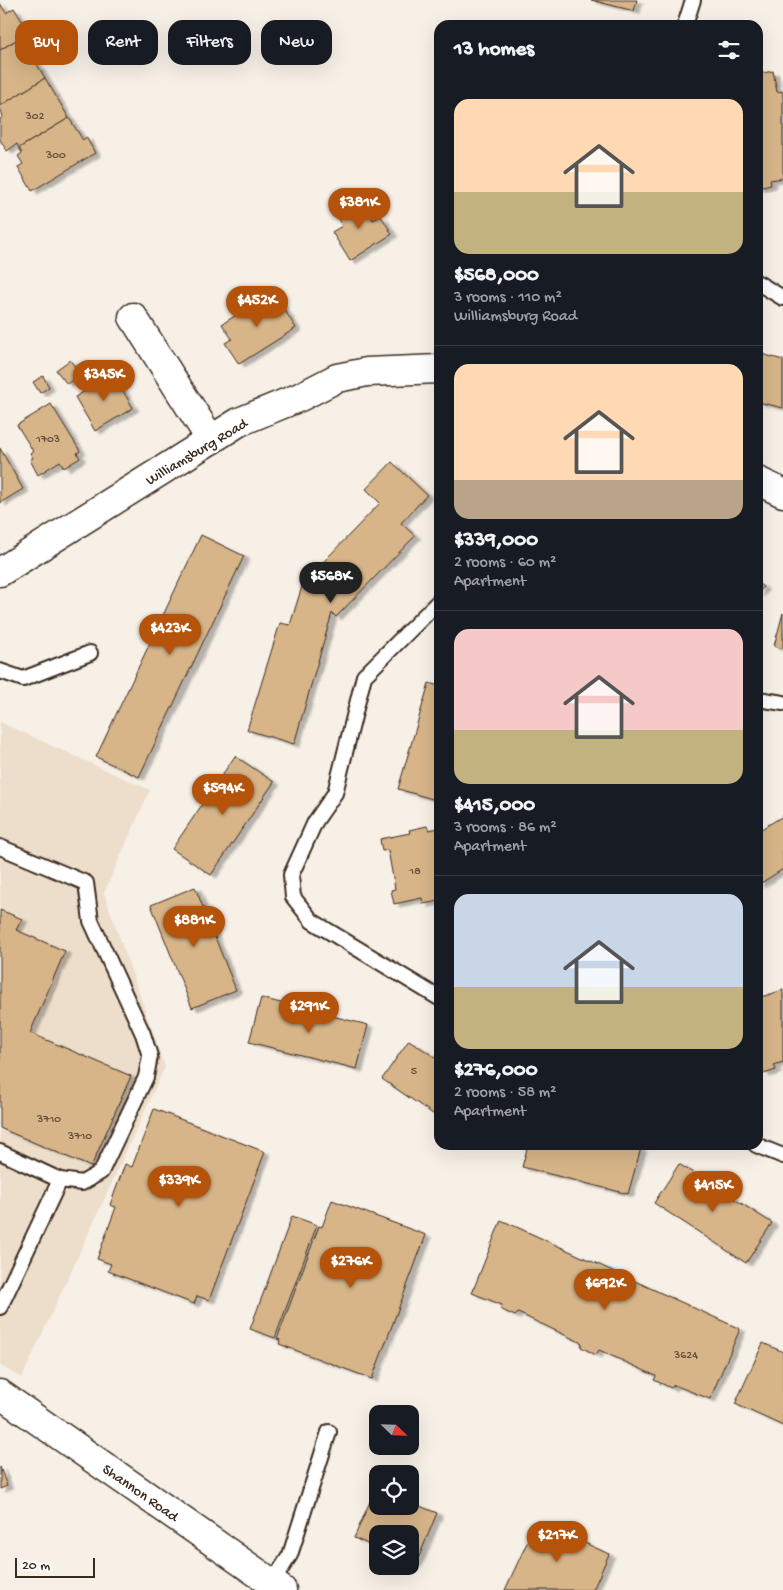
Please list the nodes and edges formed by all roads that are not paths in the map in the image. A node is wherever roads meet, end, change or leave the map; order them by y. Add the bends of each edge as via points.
1 (693, 0) edge
2 (687, 20) edge
3 (763, 286) edge
4 (783, 298) edge
5 (133, 317) dead end
6 (434, 368) edge
7 (211, 440) junction
8 (763, 483) edge
9 (783, 493) edge
10 (0, 572) edge
11 (434, 606) edge
12 (90, 653) dead end
13 (0, 671) edge
14 (763, 700) edge
15 (783, 703) edge
16 (0, 847) edge
17 (434, 995) edge
18 (763, 1148) edge
19 (0, 1152) edge
20 (783, 1156) edge
21 (60, 1180) junction
22 (0, 1307) edge
23 (0, 1394) edge
24 (329, 1432) dead end
25 (277, 1587) edge

1 - 2 lane
3 - 4 lane
5 - 7 street
6 - 7 street, Williamsburg Road via 377,371 337,378 239,422
7 - 10 street, Williamsburg Road
8 - 9 street
11 - 17 lane via 364,676 336,793 315,822 291,875 293,897 312,921
12 - 13 lane via 23,679
14 - 15 lane
16 - 21 lane via 86,883 92,921 150,1056 146,1077 101,1172 82,1183
18 - 20 lane
19 - 21 lane
21 - 22 lane
23 - 25 street, Shannon Road
24 - 25 lane

